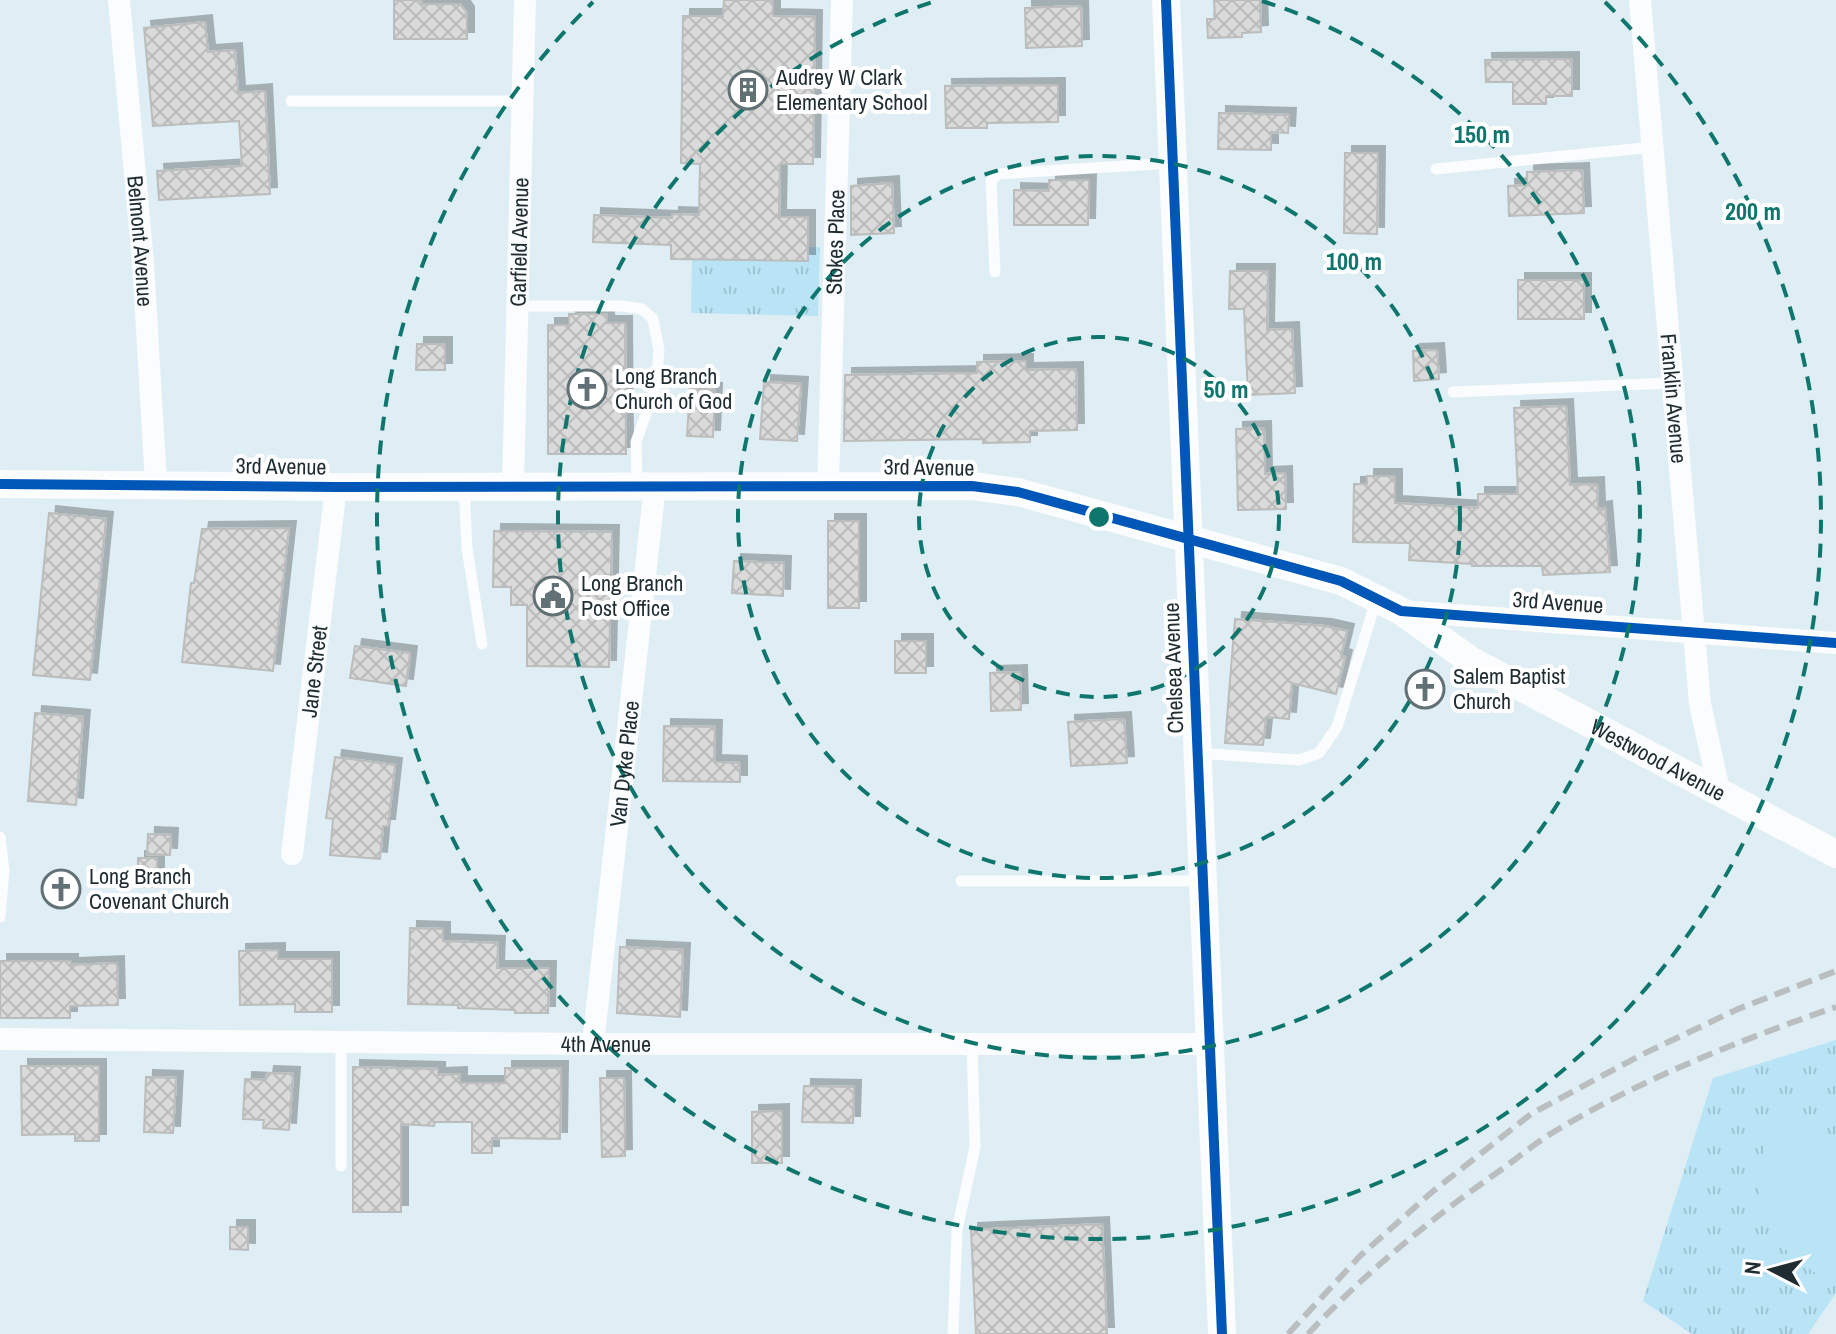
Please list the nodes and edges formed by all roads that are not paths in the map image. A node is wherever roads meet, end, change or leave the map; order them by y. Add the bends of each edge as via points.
1 (119, 0) edge
2 (525, 0) edge
3 (842, 0) edge
4 (1166, 0) edge
5 (1640, 0) edge
6 (291, 101) dead end
7 (523, 101) junction
8 (1653, 147) junction
9 (1172, 163) junction
10 (1436, 169) dead end
11 (995, 272) dead end
12 (517, 306) junction
13 (1672, 383) junction
14 (1453, 392) dead end
15 (0, 484) edge
16 (156, 484) junction
17 (464, 486) junction
18 (513, 486) junction
19 (646, 486) junction
20 (828, 486) junction
21 (336, 487) junction
22 (1187, 539) junction
23 (1389, 605) junction
24 (1693, 632) junction
25 (1836, 643) edge
26 (482, 644) dead end
27 (1196, 753) junction
28 (1720, 794) junction
29 (0, 837) edge
30 (292, 854) dead end
31 (1836, 854) edge
32 (961, 881) dead end
33 (1202, 881) junction
34 (0, 917) edge
35 (0, 1039) edge
36 (341, 1041) junction
37 (593, 1044) junction
38 (1211, 1044) junction
39 (972, 1045) junction
40 (341, 1166) dead end
41 (953, 1334) edge
42 (1222, 1334) edge

1 - 16 street, Belmont Avenue
2 - 7 street, Garfield Avenue
3 - 20 street, Stokes Place
4 - 9 street, Chelsea Avenue
5 - 8 street, Franklin Avenue
6 - 7 lane
7 - 12 street, Garfield Avenue
8 - 10 lane
8 - 13 street, Franklin Avenue
9 - 11 lane via 993,177
9 - 22 street, Chelsea Avenue
12 - 18 street, Garfield Avenue
12 - 19 lane via 622,306 642,309 653,319 659,350 656,386 636,442
13 - 14 lane
13 - 24 street, Franklin Avenue
15 - 16 street, 3rd Avenue
16 - 21 street, 3rd Avenue
17 - 18 street, 3rd Avenue
17 - 21 street, 3rd Avenue
17 - 26 lane via 467,548
18 - 19 street, 3rd Avenue
19 - 20 street, 3rd Avenue
19 - 37 street, Van Dyke Place
20 - 22 street, 3rd Avenue via 972,486 1018,492
21 - 30 street, Jane Street
22 - 23 street, 3rd Avenue via 1341,581
22 - 27 street, Chelsea Avenue
23 - 24 street, 3rd Avenue
23 - 27 lane via 1337,727 1319,753 1299,760
23 - 28 street, Westwood Avenue via 1470,660
24 - 25 street, 3rd Avenue
24 - 28 street, Franklin Avenue via 1700,704
27 - 33 street, Chelsea Avenue
28 - 31 street, Westwood Avenue
29 - 34 lane
32 - 33 lane
33 - 38 street, Chelsea Avenue
35 - 36 street, 4th Avenue
36 - 37 street, 4th Avenue
36 - 40 lane
37 - 39 street, 4th Avenue
38 - 39 street, 4th Avenue
38 - 42 street, Chelsea Avenue
39 - 41 lane via 975,1147 957,1230

